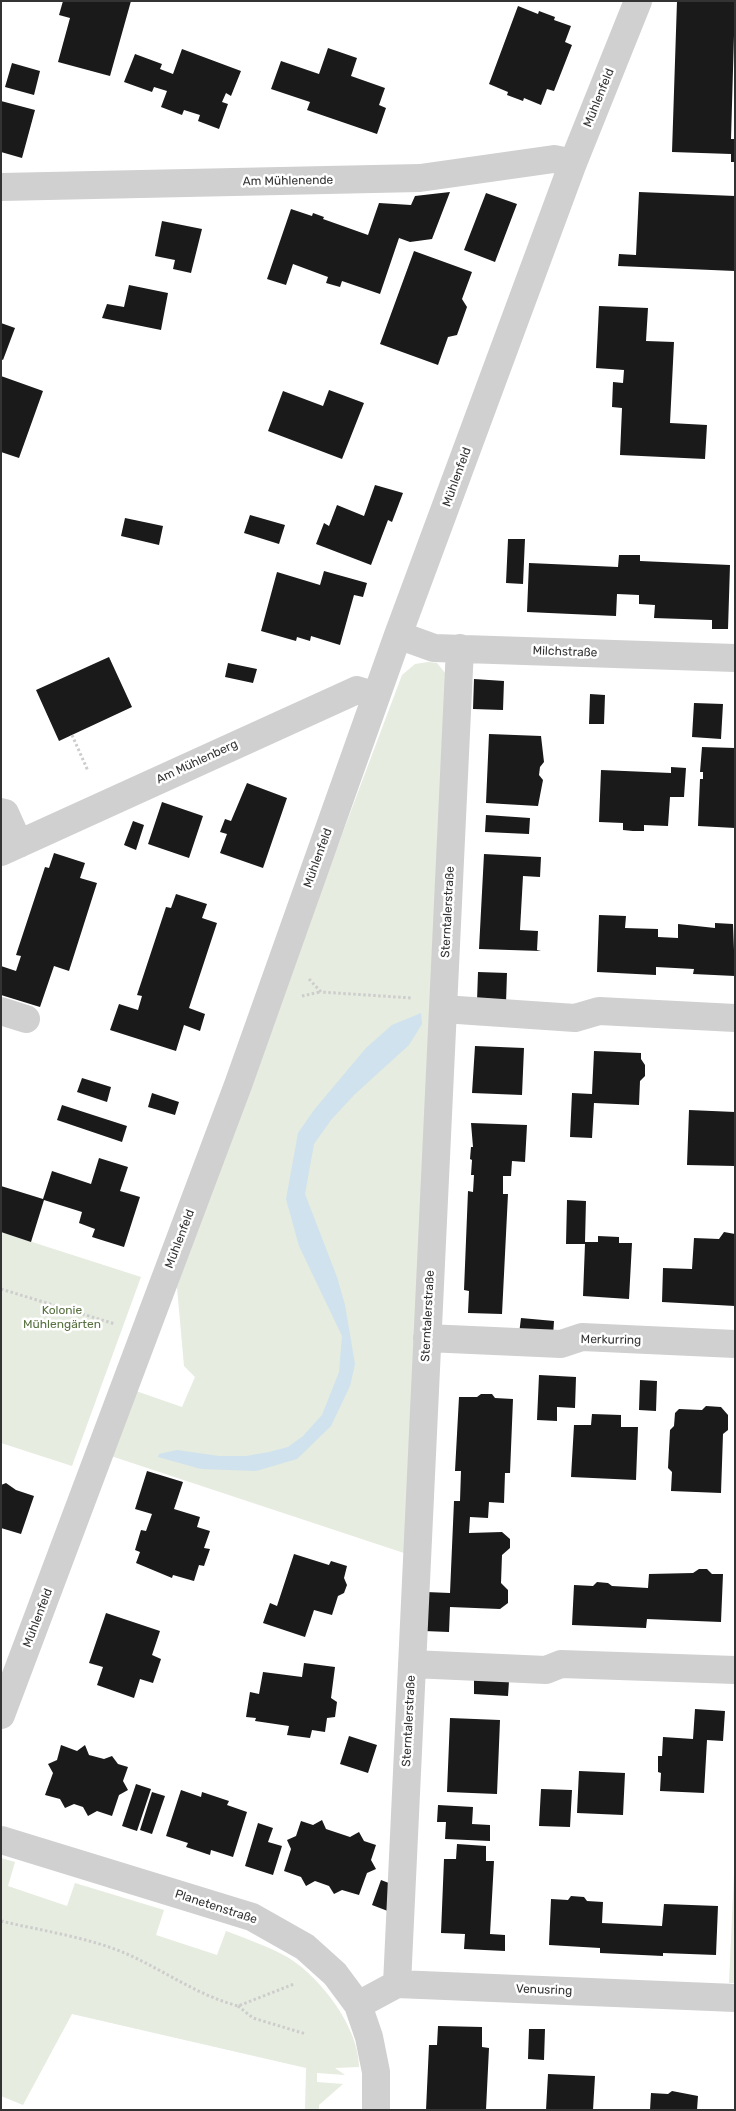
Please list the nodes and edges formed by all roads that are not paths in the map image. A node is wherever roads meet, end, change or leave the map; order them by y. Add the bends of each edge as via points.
1 (638, 1) edge
2 (573, 163) junction
3 (1, 187) edge
4 (398, 635) junction
5 (460, 648) junction
6 (735, 658) edge
7 (376, 696) junction
8 (1, 812) edge
9 (10, 848) edge
10 (443, 1009) junction
11 (735, 1018) edge
12 (427, 1338) junction
13 (735, 1344) edge
14 (412, 1664) junction
15 (735, 1670) edge
16 (1, 1716) edge
17 (1, 1840) edge
18 (397, 1984) junction
19 (735, 1998) edge
20 (358, 2005) junction
21 (376, 2110) edge

1 - 2 street, Mühlenfeld
2 - 3 street, Am Mühlenende via 554,159 420,178
2 - 4 street, Mühlenfeld
4 - 5 street, Milchstraße via 434,648
4 - 7 street, Mühlenfeld
5 - 6 street, Milchstraße
5 - 10 street, Sterntalerstraße
7 - 9 street, Am Mühlenberg via 357,690
7 - 16 street, Mühlenfeld
8 - 9 street, Am Mühlenberg via 5,813
10 - 11 street via 575,1018 599,1011
10 - 12 street, Sterntalerstraße
12 - 13 street, Merkurring via 561,1344 582,1337
12 - 14 street, Sterntalerstraße
14 - 15 street via 546,1670 561,1664
14 - 18 street, Sterntalerstraße
17 - 20 street, Planetenstraße via 252,1917 305,1947 335,1974
18 - 19 street, Venusring
18 - 20 street
20 - 21 street, Planetenstraße via 376,2072

